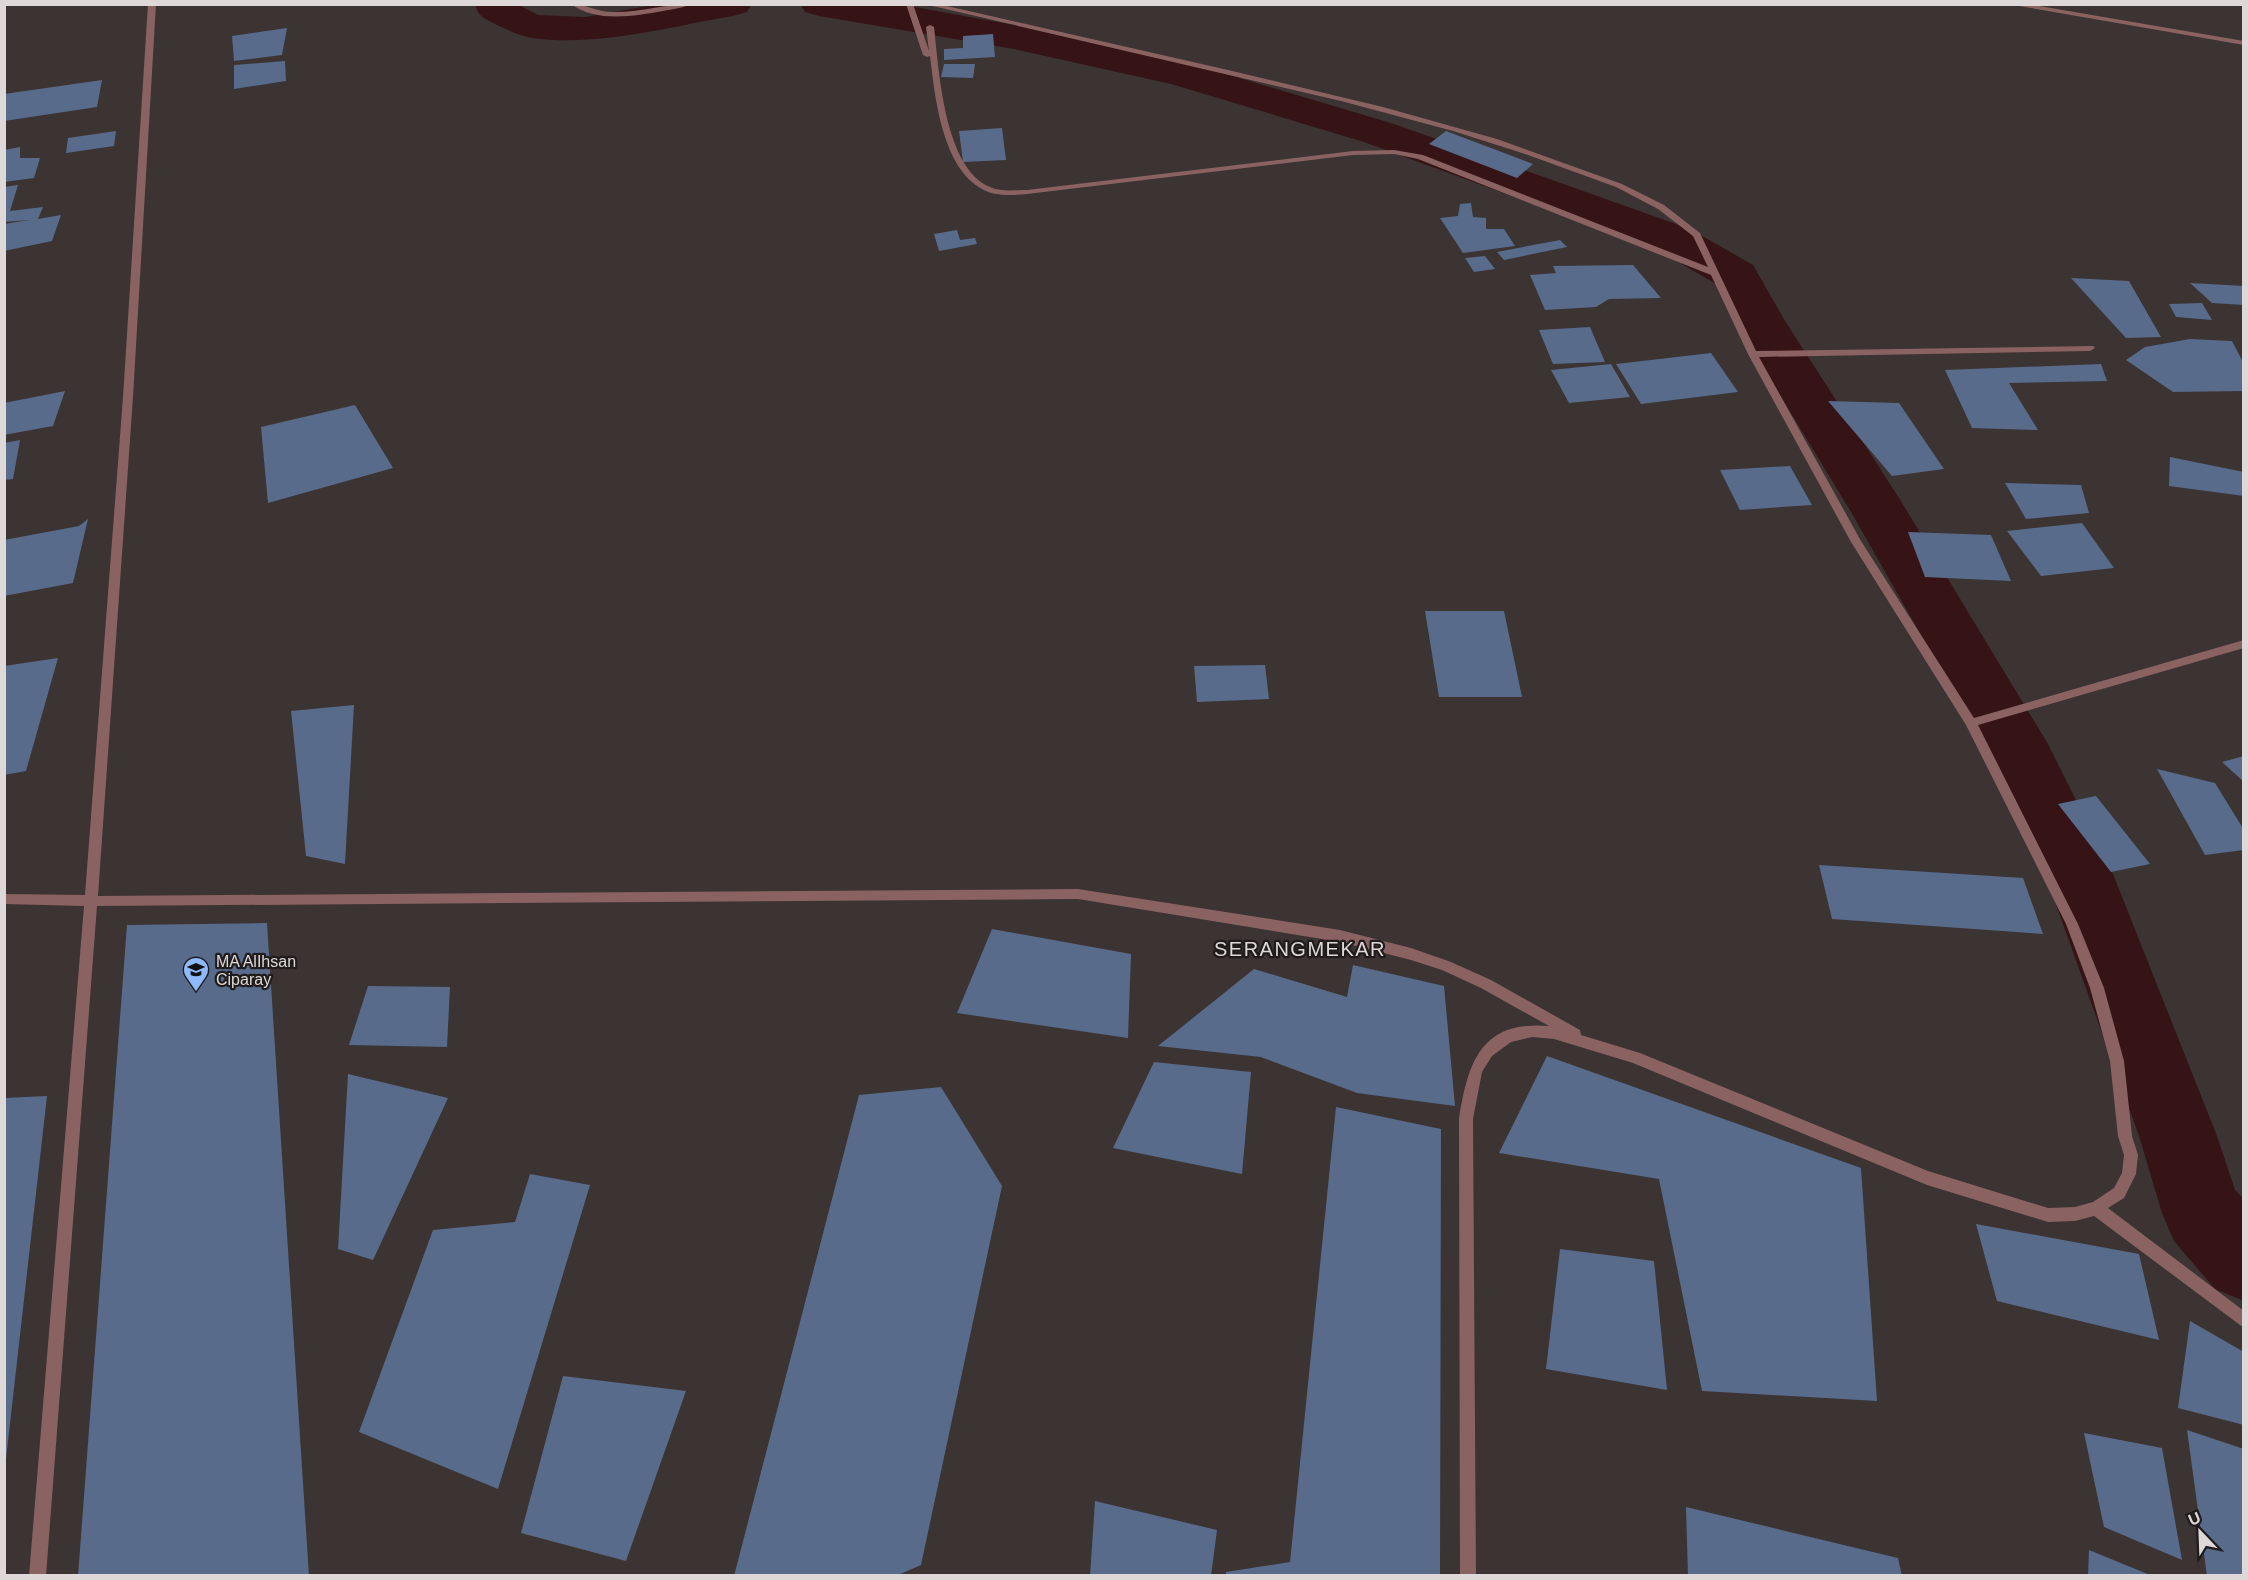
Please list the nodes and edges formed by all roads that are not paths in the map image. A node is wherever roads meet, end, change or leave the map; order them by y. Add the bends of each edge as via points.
1 (152, 4) edge
2 (574, 4) edge
3 (688, 4) edge
4 (909, 4) edge
5 (927, 4) edge
6 (2011, 4) edge
7 (2244, 43) edge
8 (1713, 268) junction
9 (2090, 348) dead end
10 (1759, 354) junction
11 (2244, 644) edge
12 (1971, 723) junction
13 (4, 899) edge
14 (92, 901) junction
15 (1591, 1043) junction
16 (2096, 1208) junction
17 (2244, 1321) edge
18 (37, 1575) edge
19 (1468, 1575) edge

1 - 14 street
2 - 3 street via 605,15
4 - 8 street via 927,56 930,27 947,134 967,172 988,190 1027,192 1353,153 1394,152 1420,157
5 - 8 street via 1309,91 1475,134 1660,205 1697,235
6 - 7 street
8 - 10 street
9 - 10 street
10 - 12 street via 1856,542
11 - 12 street
12 - 16 street via 2072,924 2097,988 2117,1061 2125,1136 2131,1155 2129,1174 2119,1193
13 - 14 street
14 - 15 street via 1078,894 1340,936 1411,954 1486,984
14 - 18 street
15 - 16 street via 1635,1057 1927,1178 2048,1215 2076,1214
15 - 19 street via 1532,1031 1507,1037 1486,1052 1471,1086 1466,1119
16 - 17 street

